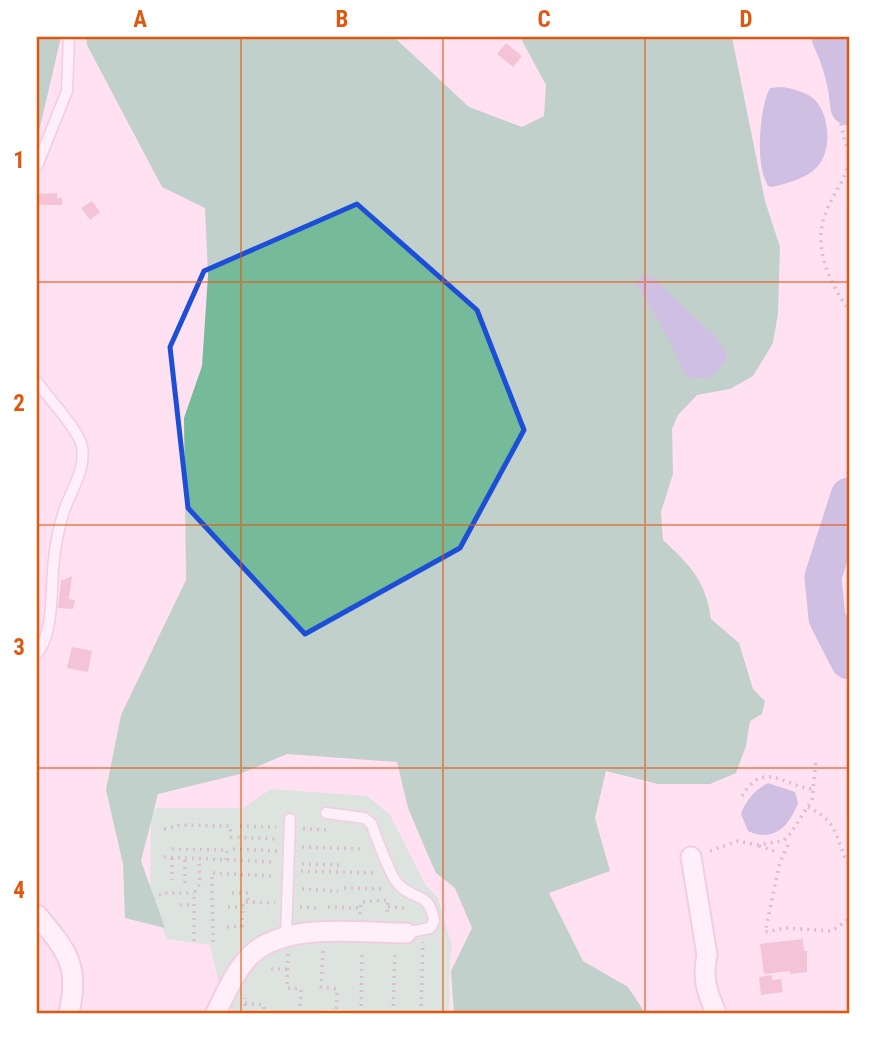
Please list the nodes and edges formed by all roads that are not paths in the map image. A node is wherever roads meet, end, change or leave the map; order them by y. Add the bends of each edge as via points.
1 (69, 37) edge
2 (37, 166) edge
3 (37, 382) edge
4 (37, 654) edge
5 (326, 813) dead end
6 (290, 819) dead end
7 (691, 858) road end
8 (37, 915) edge
9 (406, 933) joint
10 (294, 934) junction
11 (69, 1013) edge
12 (216, 1013) edge
13 (716, 1013) edge

1 - 2 lane via 67,91
3 - 4 lane via 78,433 83,448 78,479 55,548 46,637
5 - 9 lane via 371,823 396,883 432,907 434,921 429,928
6 - 10 lane via 288,903
7 - 13 street via 707,955 705,987
8 - 11 street via 70,961 74,977
9 - 10 street
10 - 12 street via 253,953

